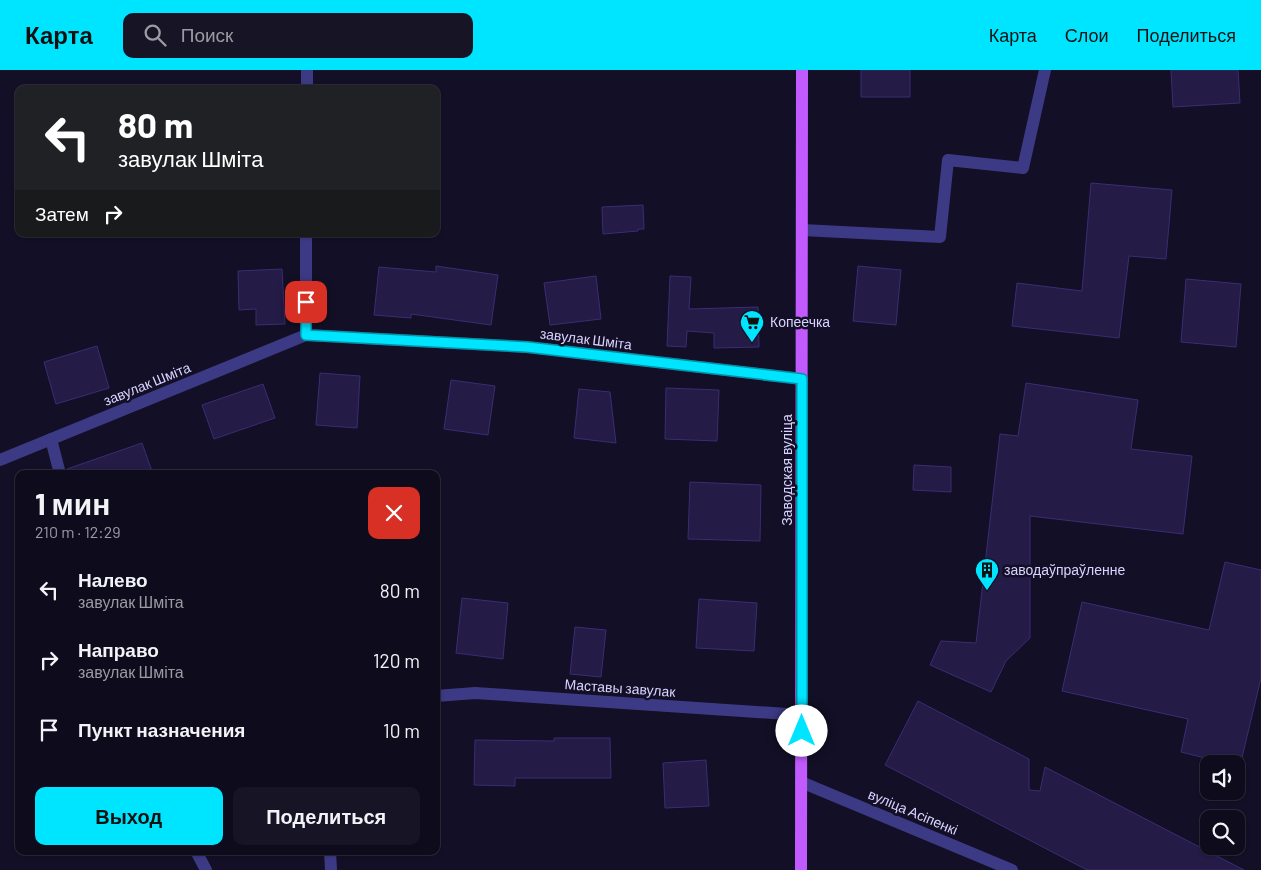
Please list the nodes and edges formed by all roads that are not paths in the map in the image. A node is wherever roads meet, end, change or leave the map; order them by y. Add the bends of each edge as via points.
1 (307, 70) edge
2 (802, 70) edge
3 (1045, 70) edge
4 (306, 85) edge
5 (802, 230) junction
6 (306, 237) edge
7 (306, 335) junction
8 (802, 379) junction
9 (51, 439) junction
10 (0, 460) edge
11 (59, 470) edge
12 (440, 696) edge
13 (802, 715) junction
14 (802, 782) junction
15 (198, 855) edge
16 (330, 855) edge
17 (206, 870) edge
18 (331, 870) edge
19 (801, 870) edge
20 (1012, 870) edge

1 - 4 street
2 - 5 main road, Заводская вуліца
3 - 5 street via 1023,168 948,160 940,237
5 - 8 main road, Заводская вуліца
6 - 7 street
7 - 8 street, завулак Шміта via 527,347
7 - 9 street, завулак Шміта
8 - 13 main road, Заводская вуліца
9 - 10 street, завулак Шміта
9 - 11 street
12 - 13 street, Маставы завулак via 475,693
13 - 14 main road, Заводская вуліца
14 - 19 main road, Заводская вуліца
14 - 20 street, вуліца Асіпенкі
15 - 17 street
16 - 18 street

